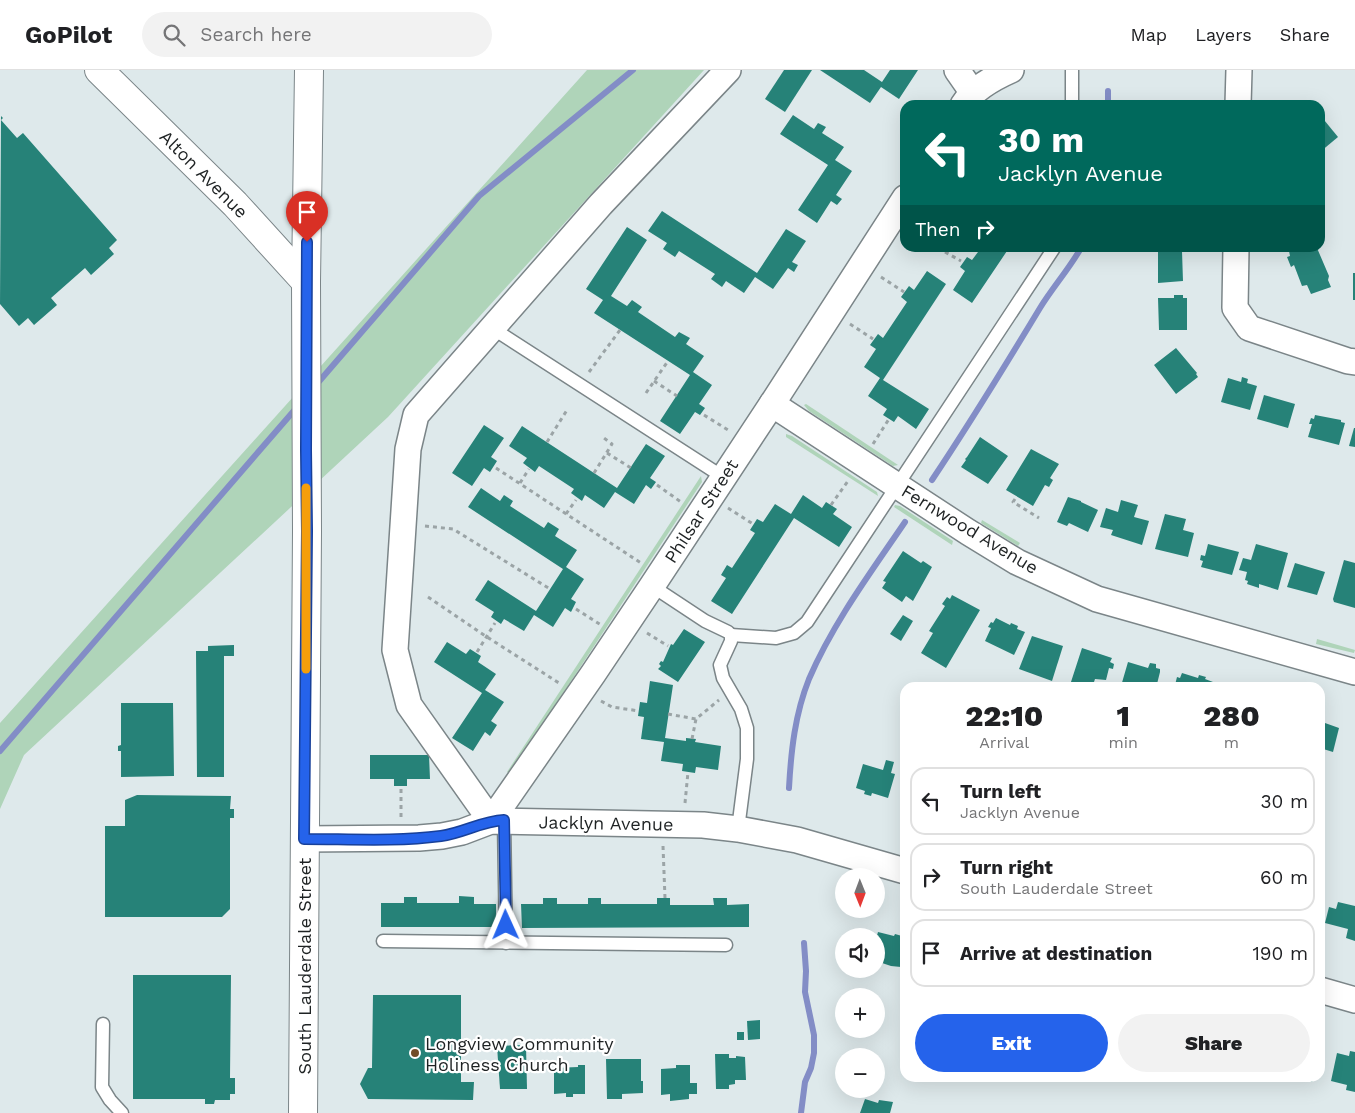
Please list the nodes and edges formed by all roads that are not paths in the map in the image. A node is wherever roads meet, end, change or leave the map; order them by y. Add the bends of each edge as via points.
1 (99, 70) edge
2 (310, 70) edge
3 (728, 70) edge
4 (957, 70) edge
5 (1011, 70) edge
6 (1072, 70) edge
7 (1239, 70) edge
8 (968, 99) edge
9 (1072, 100) edge
10 (1238, 100) edge
11 (900, 206) edge
12 (1051, 252) edge
13 (1236, 252) edge
14 (306, 282) junction
15 (492, 328) junction
16 (1355, 362) edge
17 (772, 404) junction
18 (723, 477) junction
19 (896, 485) junction
20 (652, 586) junction
21 (731, 635) junction
22 (1355, 672) edge
23 (498, 821) junction
24 (738, 829) junction
25 (304, 839) junction
26 (900, 870) edge
27 (383, 942) dead end
28 (506, 943) junction
29 (726, 945) dead end
30 (1325, 991) edge
31 (1355, 1000) edge
32 (103, 1024) dead end
33 (122, 1113) edge
34 (303, 1113) edge

1 - 14 street, Alton Avenue via 235,204
2 - 14 street, South Lauderdale Street
3 - 15 street via 601,204
4 - 8 street
5 - 8 street
6 - 9 lane
7 - 10 street
11 - 17 street, Philsar Street
12 - 19 lane
13 - 16 street via 1235,308 1249,328
14 - 25 street, South Lauderdale Street
15 - 18 lane
15 - 23 street via 416,415 408,449 395,650 409,705
17 - 18 street, Philsar Street
17 - 19 street, Fernwood Avenue
18 - 20 street, Philsar Street
19 - 21 lane via 807,622 794,633 776,638
19 - 22 street, Fernwood Avenue via 1017,562 1097,598
20 - 21 lane
20 - 23 street, Philsar Street
21 - 24 lane via 720,665 747,728 747,760
23 - 24 street, Jacklyn Avenue via 703,825
23 - 25 street, Jacklyn Avenue via 442,836
23 - 28 lane
24 - 26 street, Jacklyn Avenue via 797,840
25 - 34 street, South Lauderdale Street
27 - 28 lane
28 - 29 lane
30 - 31 street
32 - 33 lane via 102,1087

